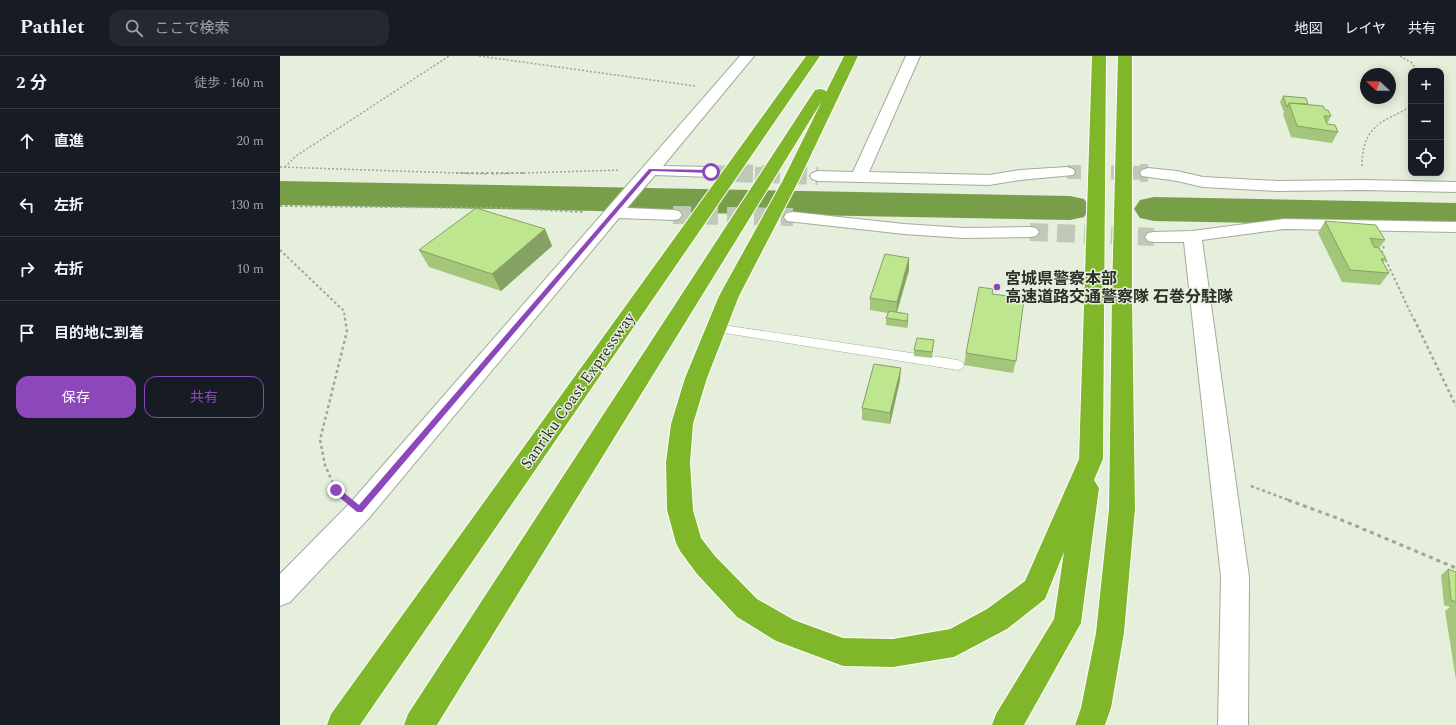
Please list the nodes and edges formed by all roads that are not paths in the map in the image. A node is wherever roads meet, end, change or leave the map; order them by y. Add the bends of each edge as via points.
1 (747, 56) edge
2 (813, 56) edge
3 (843, 56) edge
4 (851, 56) edge
5 (913, 56) edge
6 (1099, 56) edge
7 (1126, 56) edge
8 (648, 172) junction
9 (711, 172) tunnel mouth
10 (1067, 172) tunnel mouth
11 (1148, 173) tunnel mouth
12 (818, 176) tunnel mouth
13 (859, 177) junction
14 (1456, 187) edge
15 (616, 211) junction
16 (784, 213) junction
17 (673, 215) tunnel mouth
18 (1456, 227) edge
19 (1030, 232) tunnel mouth
20 (1192, 236) junction
21 (1154, 237) tunnel mouth
22 (716, 328) junction
23 (958, 365) dead end
24 (1091, 459) junction
25 (280, 593) edge
26 (1089, 719) edge
27 (342, 725) edge
28 (419, 725) edge
29 (1007, 725) edge
30 (1233, 725) edge

1 - 8 street
2 - 27 highway, Sanriku Coast Expressway
3 - 28 highway
4 - 16 highway via 791,180
5 - 13 street
6 - 24 highway
7 - 26 highway via 1122,508 1110,633
8 - 9 street
8 - 15 street
10 - 13 street via 989,180
11 - 14 street via 1204,182 1277,186
12 - 13 street
15 - 17 street
15 - 25 street via 360,510
16 - 19 street via 904,229 964,233
16 - 22 highway via 729,296
18 - 20 street via 1284,224
20 - 21 street
20 - 30 street via 1235,577
22 - 23 lane
22 - 24 highway via 696,378 682,424 678,462 680,510 689,542 706,565 747,608 786,632 843,652 894,653 954,643 997,619 1035,590
24 - 29 highway via 1067,623

